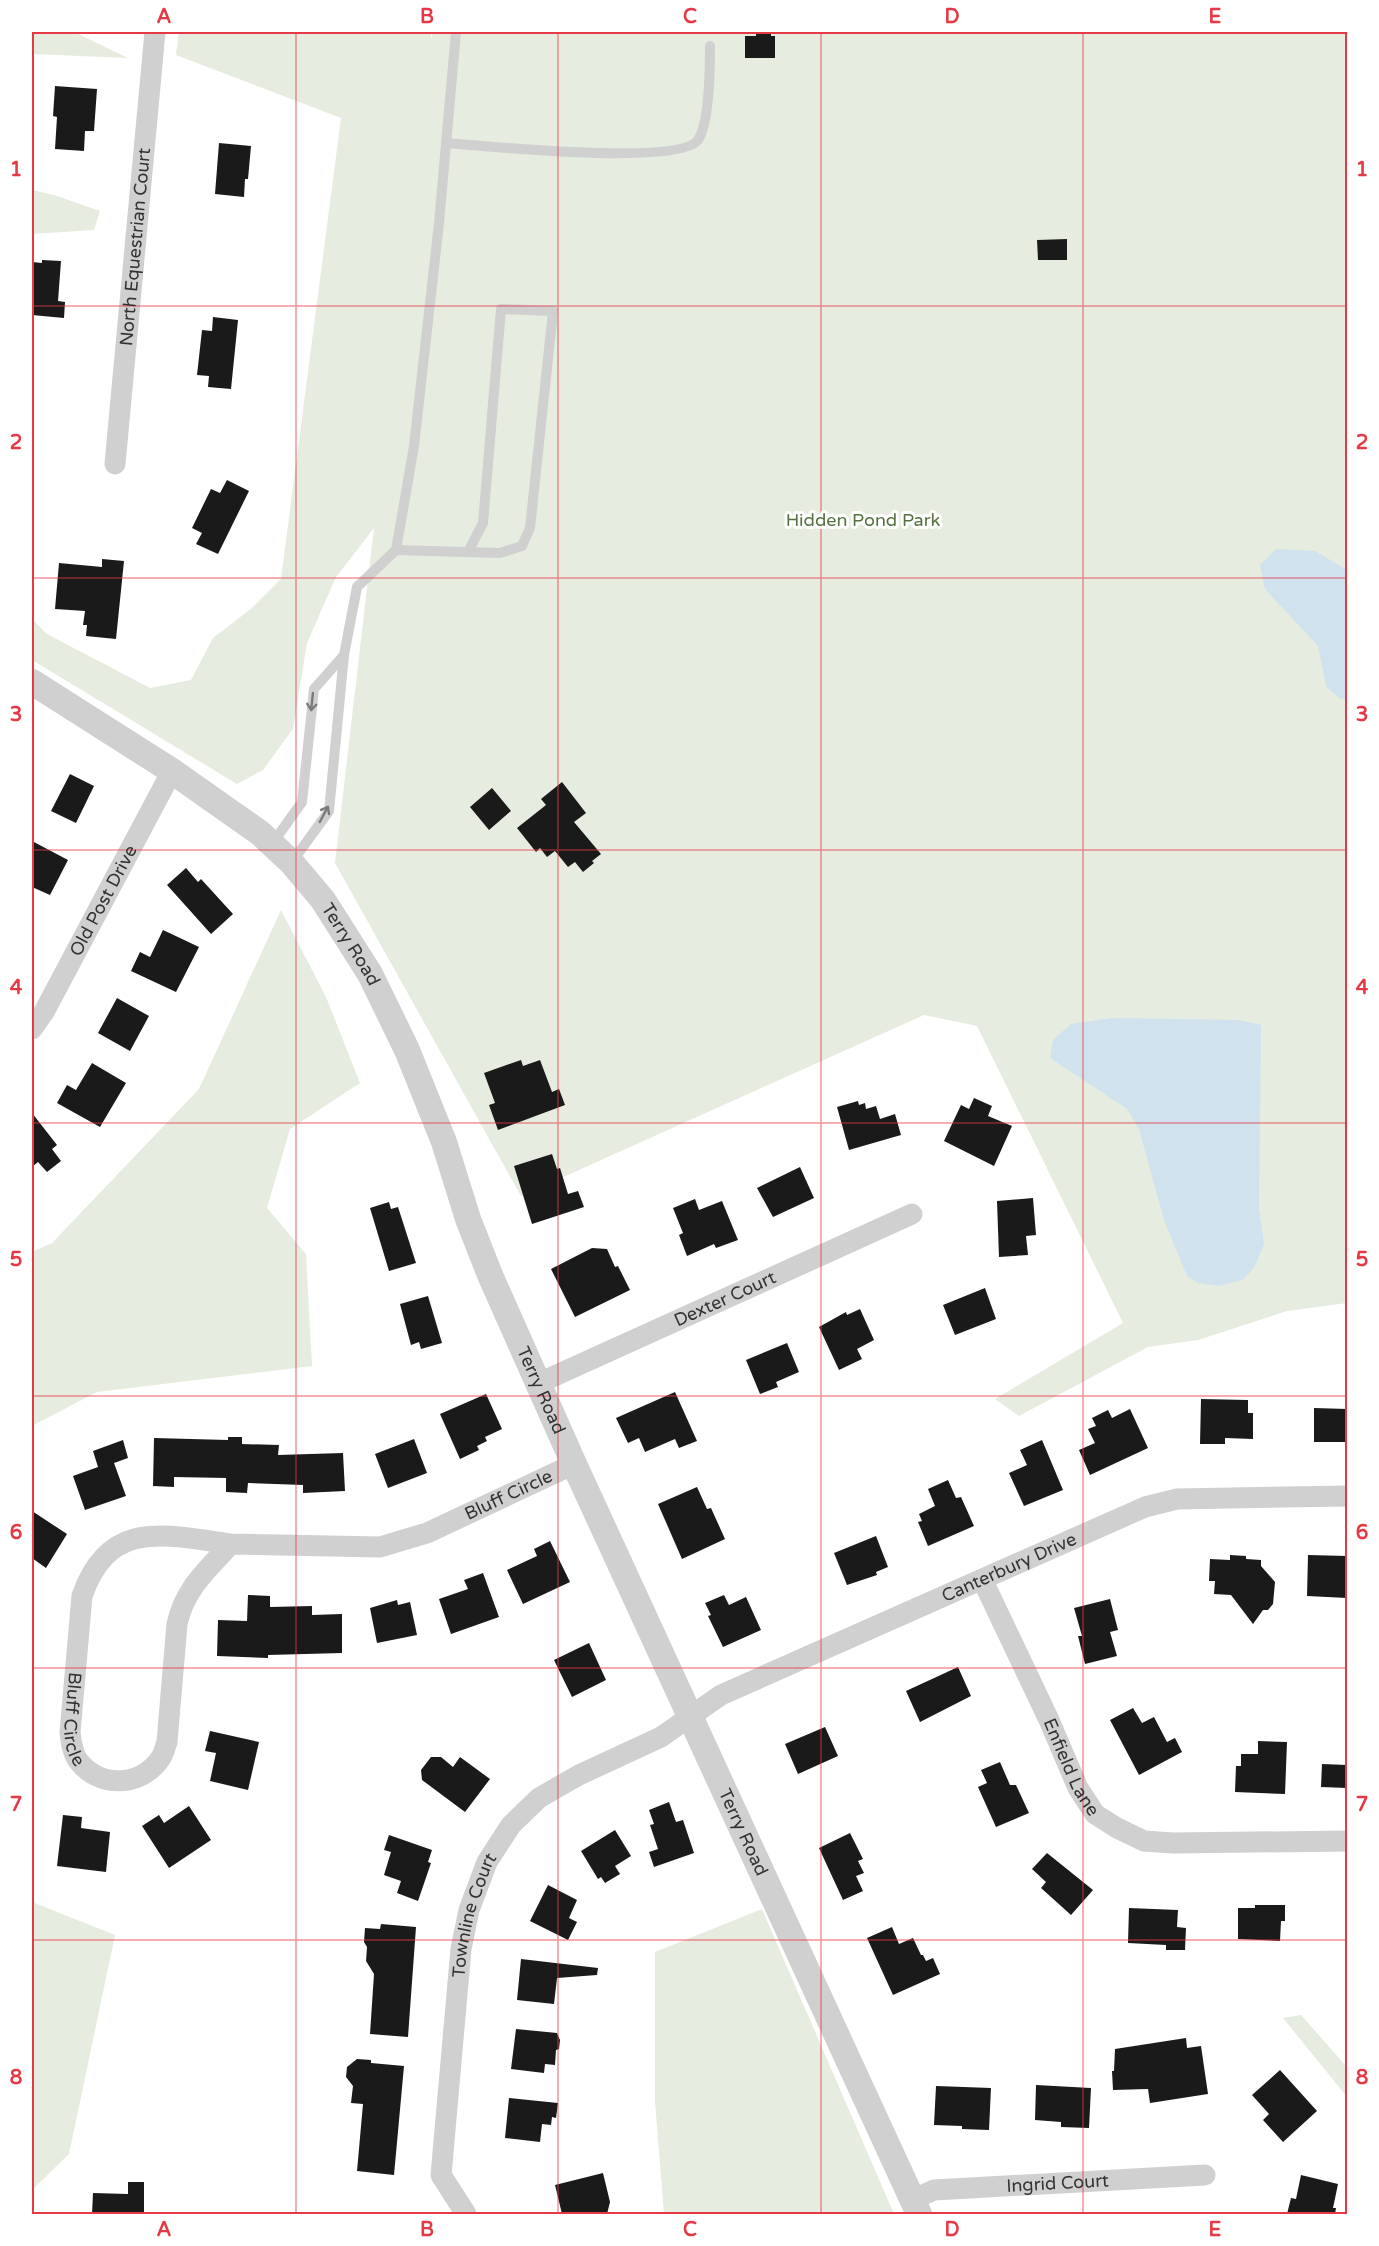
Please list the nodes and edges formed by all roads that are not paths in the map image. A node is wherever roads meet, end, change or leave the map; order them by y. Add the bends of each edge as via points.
1 (155, 32) edge
2 (456, 32) edge
3 (710, 46) dead end
4 (446, 143) junction
5 (115, 464) dead end
6 (396, 550) junction
7 (468, 552) junction
8 (344, 655) junction
9 (32, 682) edge
10 (172, 771) junction
11 (272, 844) junction
12 (291, 862) junction
13 (32, 1029) edge
14 (912, 1215) dead end
15 (539, 1383) junction
16 (574, 1464) junction
17 (1347, 1496) edge
18 (231, 1544) junction
19 (983, 1581) junction
20 (690, 1718) junction
21 (1347, 1841) edge
22 (1205, 2175) dead end
23 (916, 2207) edge
24 (466, 2214) edge

1 - 5 street, North Equestrian Court
2 - 4 lane
3 - 4 lane via 711,85 701,133 687,148 631,154
4 - 6 lane via 414,446
6 - 7 lane
6 - 8 lane via 357,587
7 - 7 lane via 483,523 501,309 553,311 530,528 522,546 500,553
8 -> 11 lane via 314,689 302,802
12 -> 8 lane via 328,811
9 - 10 street, Terry Road
10 - 11 street, Terry Road
10 - 13 street, Old Post Drive
11 - 12 street, Terry Road
12 - 15 street, Terry Road via 323,900 370,974 402,1040 444,1142 490,1275
14 - 15 street, Dexter Court
15 - 16 street, Terry Road
16 - 18 street, Bluff Circle via 428,1533 380,1547
16 - 20 street, Terry Road
17 - 19 street, Canterbury Drive via 1177,1499 1145,1508
18 - 18 street, Bluff Circle via 171,1536 134,1538 114,1547 89,1576 82,1596 70,1732 72,1748 89,1771 121,1782 137,1778 162,1757 167,1742 181,1606 191,1587
19 - 20 street, Canterbury Drive via 722,1695
19 - 21 street, Enfield Lane via 1078,1788 1095,1814 1144,1841
20 - 23 street, Terry Road
20 - 24 street, Townline Court via 661,1737 539,1798 511,1826 487,1862 469,1911 461,1949 441,2175
22 - 23 street, Ingrid Court via 934,2190

